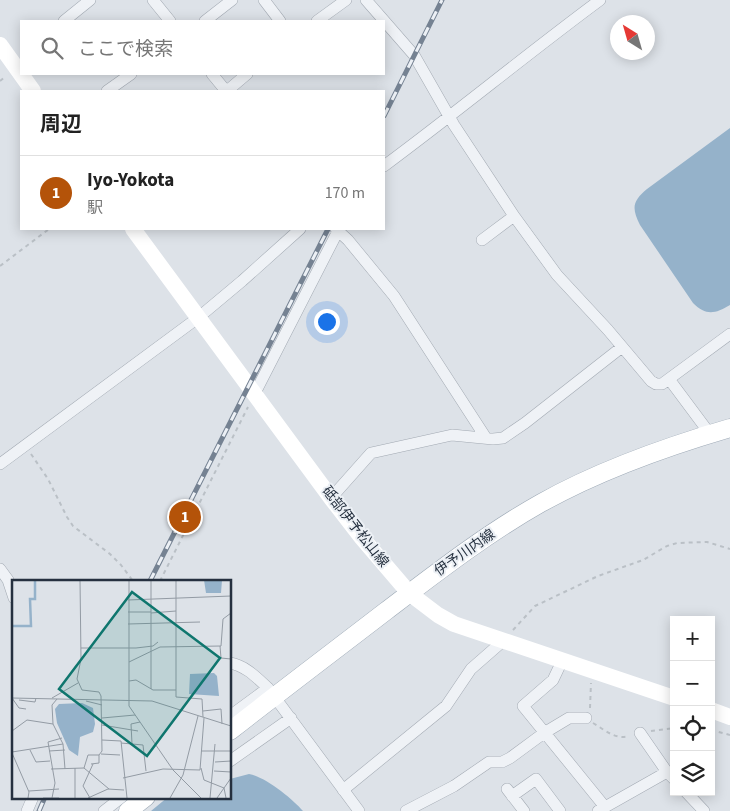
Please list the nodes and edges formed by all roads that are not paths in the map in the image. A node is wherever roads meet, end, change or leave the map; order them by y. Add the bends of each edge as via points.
1 (90, 0) edge
2 (153, 0) edge
3 (232, 0) edge
4 (264, 0) edge
5 (346, 0) edge
6 (366, 0) edge
7 (600, 0) edge
8 (65, 20) edge
9 (169, 20) edge
10 (206, 20) edge
11 (279, 20) edge
12 (318, 20) edge
13 (383, 20) edge
14 (385, 22) edge
15 (0, 45) edge
16 (17, 59) edge
17 (25, 75) edge
18 (130, 75) edge
19 (213, 75) edge
20 (246, 75) edge
21 (32, 90) edge
22 (108, 90) edge
23 (225, 90) edge
24 (227, 90) edge
25 (450, 117) junction
26 (385, 165) edge
27 (514, 216) junction
28 (134, 230) edge
29 (299, 230) edge
30 (337, 230) edge
31 (339, 230) edge
32 (482, 240) dead end
33 (199, 317) junction
34 (730, 334) edge
35 (622, 346) junction
36 (670, 379) junction
37 (255, 393) junction
38 (730, 428) edge
39 (710, 434) junction
40 (486, 438) junction
41 (0, 464) edge
42 (331, 498) junction
43 (0, 569) edge
44 (12, 592) edge
45 (409, 593) junction
46 (503, 641) junction
47 (562, 661) junction
48 (231, 663) edge
49 (271, 692) junction
50 (670, 697) edge
51 (715, 711) edge
52 (231, 715) edge
53 (730, 717) edge
54 (291, 718) junction
55 (586, 718) road end
56 (231, 730) edge
57 (544, 733) junction
58 (640, 733) road end
59 (231, 760) edge
60 (670, 775) edge
61 (670, 776) edge
62 (343, 790) junction
63 (690, 796) edge
64 (33, 798) edge
65 (121, 798) edge
66 (145, 798) edge
67 (601, 809) edge
68 (27, 811) edge
69 (104, 811) edge
70 (128, 811) edge
71 (359, 811) edge
72 (406, 811) edge
73 (524, 811) edge
74 (560, 811) edge
75 (704, 811) edge

1 - 8 street
2 - 9 street
3 - 10 street
4 - 11 street
5 - 12 street
6 - 13 street
7 - 25 street
14 - 25 street via 414,55
15 - 16 main road
17 - 21 main road
18 - 22 street
19 - 23 street
20 - 24 street
25 - 26 street
25 - 27 street
27 - 32 street
27 - 35 street via 558,275
28 - 33 main road, 砥部伊予松山線
29 - 33 street
30 - 37 street
31 - 40 street via 394,296
33 - 37 main road, 砥部伊予松山線
33 - 41 street
34 - 36 street
35 - 36 street via 651,381 662,384
35 - 40 street via 512,433 502,438
36 - 39 street
37 - 42 main road, 砥部伊予松山線
38 - 39 main road, 伊予川内線
39 - 45 main road, 伊予川内線 via 620,465 541,503
40 - 42 street via 452,435 371,453
42 - 45 main road, 砥部伊予松山線
43 - 44 street
45 - 46 main road, 砥部伊予松山線 via 454,624
45 - 49 main road, 伊予川内線
46 - 47 main road, 砥部伊予松山線
46 - 62 street via 472,669 446,706
47 - 50 main road, 砥部伊予松山線
47 - 57 street via 553,680 523,706
48 - 49 street via 251,672
49 - 52 street
49 - 54 street
49 - 56 main road, 伊予川内線
51 - 53 main road
54 - 59 street
54 - 62 street
55 - 57 street via 569,718
57 - 67 street
57 - 72 street via 510,758 489,762 454,786
58 - 60 street
61 - 67 street
62 - 71 street
63 - 75 street
64 - 68 street
65 - 69 street
66 - 70 main road
73 - 74 street via 510,793 536,779

